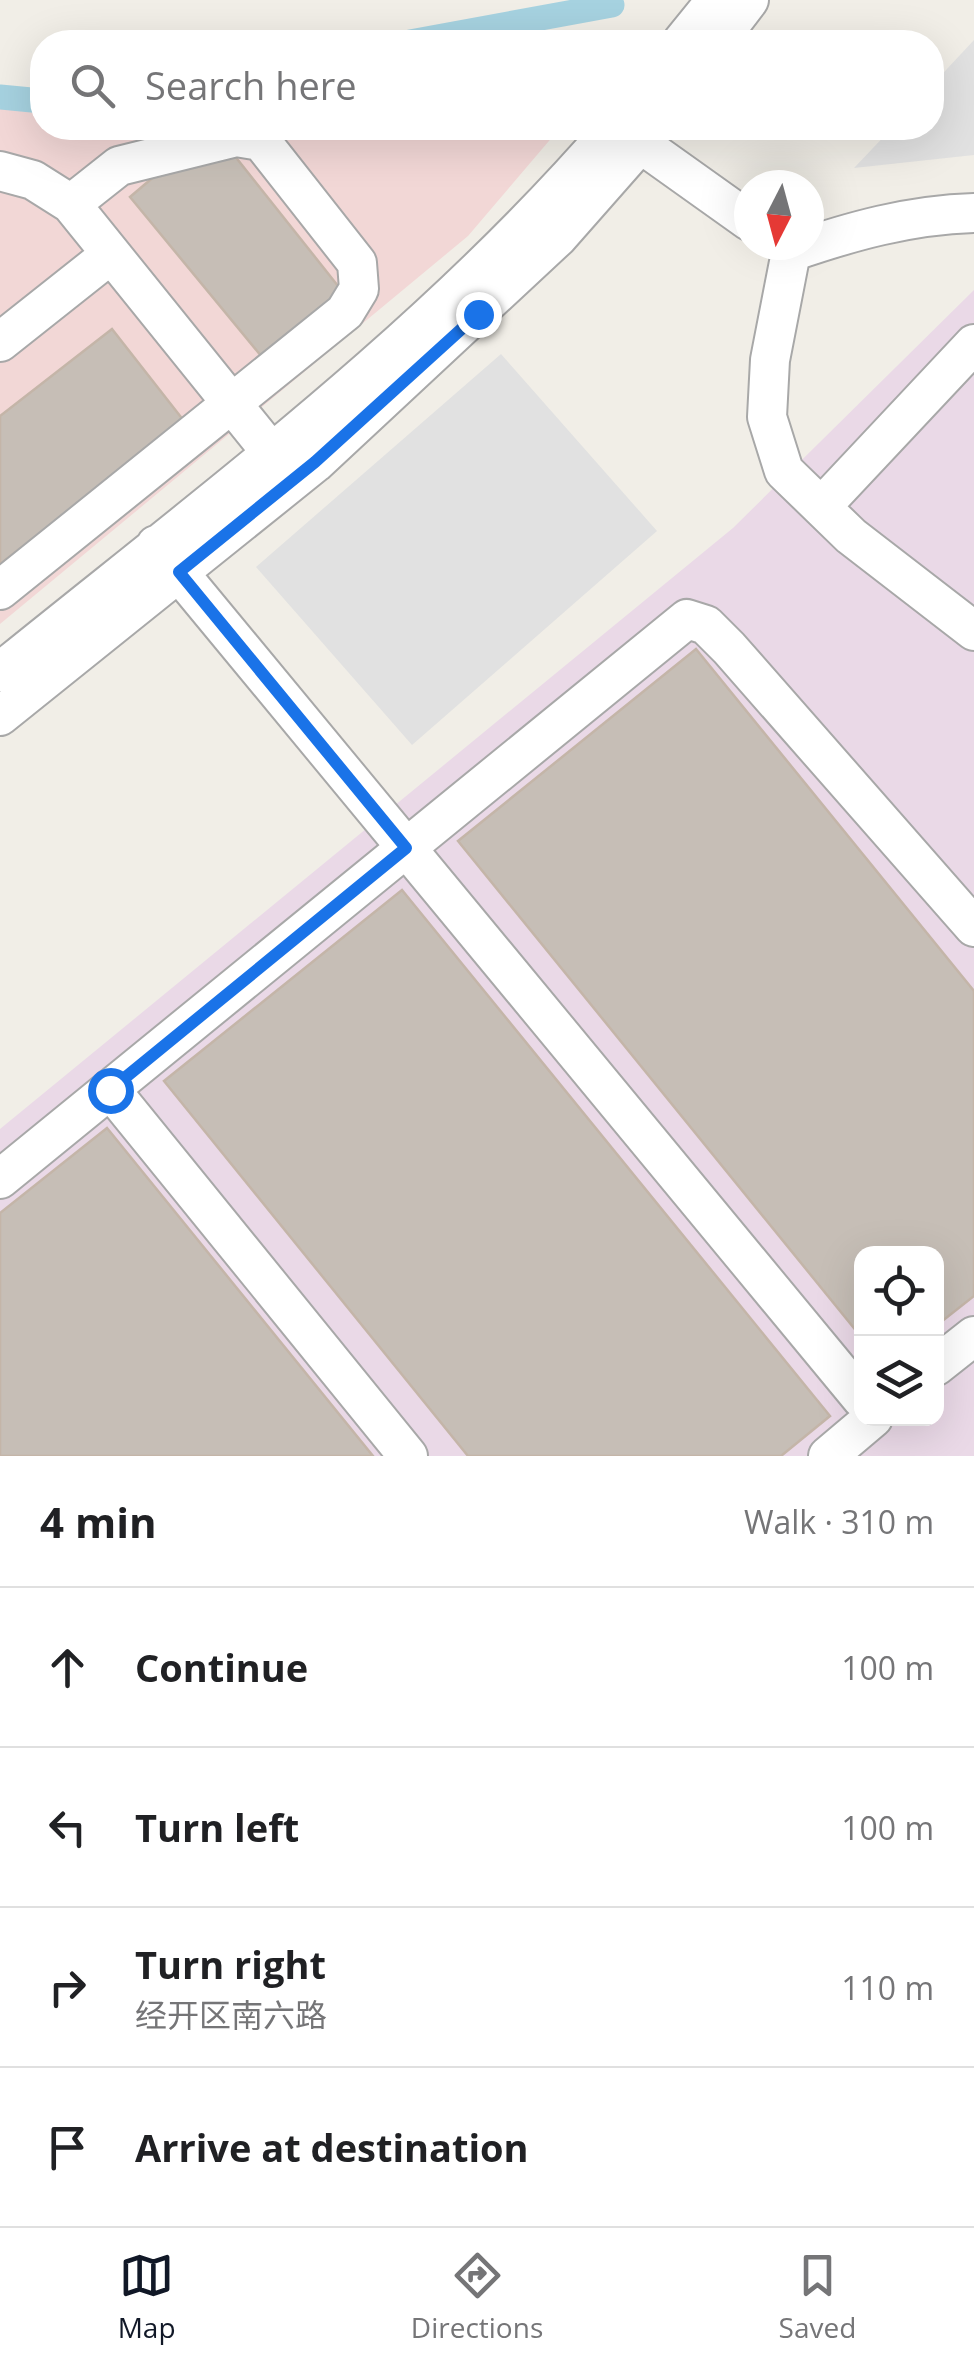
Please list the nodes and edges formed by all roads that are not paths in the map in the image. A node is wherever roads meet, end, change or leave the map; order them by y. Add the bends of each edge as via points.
1 (716, 0) edge
2 (748, 0) edge
3 (692, 30) edge
4 (726, 30) edge
5 (224, 140) edge
6 (255, 140) edge
7 (628, 140) edge
8 (631, 140) edge
9 (645, 140) edge
10 (0, 171) edge
11 (71, 204) junction
12 (734, 209) edge
13 (974, 213) edge
14 (824, 238) edge
15 (111, 254) junction
16 (785, 260) edge
17 (0, 342) edge
18 (974, 344) edge
19 (232, 404) junction
20 (271, 452) junction
21 (822, 508) junction
22 (168, 559) junction
23 (0, 590) edge
24 (974, 631) edge
25 (0, 672) edge
26 (0, 716) edge
27 (406, 848) junction
28 (974, 926) edge
29 (110, 1090) junction
30 (0, 1179) edge
31 (974, 1336) edge
32 (944, 1360) edge
33 (854, 1389) edge
34 (865, 1426) edge
35 (841, 1452) edge
36 (408, 1456) edge

1 - 3 street
2 - 4 street
5 - 11 street via 120,166
6 - 19 street via 358,263 359,289 346,312
7 - 20 street
8 - 22 street via 558,237 315,462
9 - 12 street
10 - 11 street via 34,180
11 - 15 street
13 - 14 street via 929,214
15 - 17 street
15 - 19 street
16 - 21 street via 766,417 784,471
18 - 21 street
19 - 20 street
19 - 23 street
20 - 22 street
21 - 24 street
22 - 25 street
22 - 26 street
22 - 27 street
27 - 28 street via 687,620 706,625 729,648
27 - 29 street
27 - 33 street
29 - 30 street
29 - 36 street
31 - 32 street
34 - 35 street

